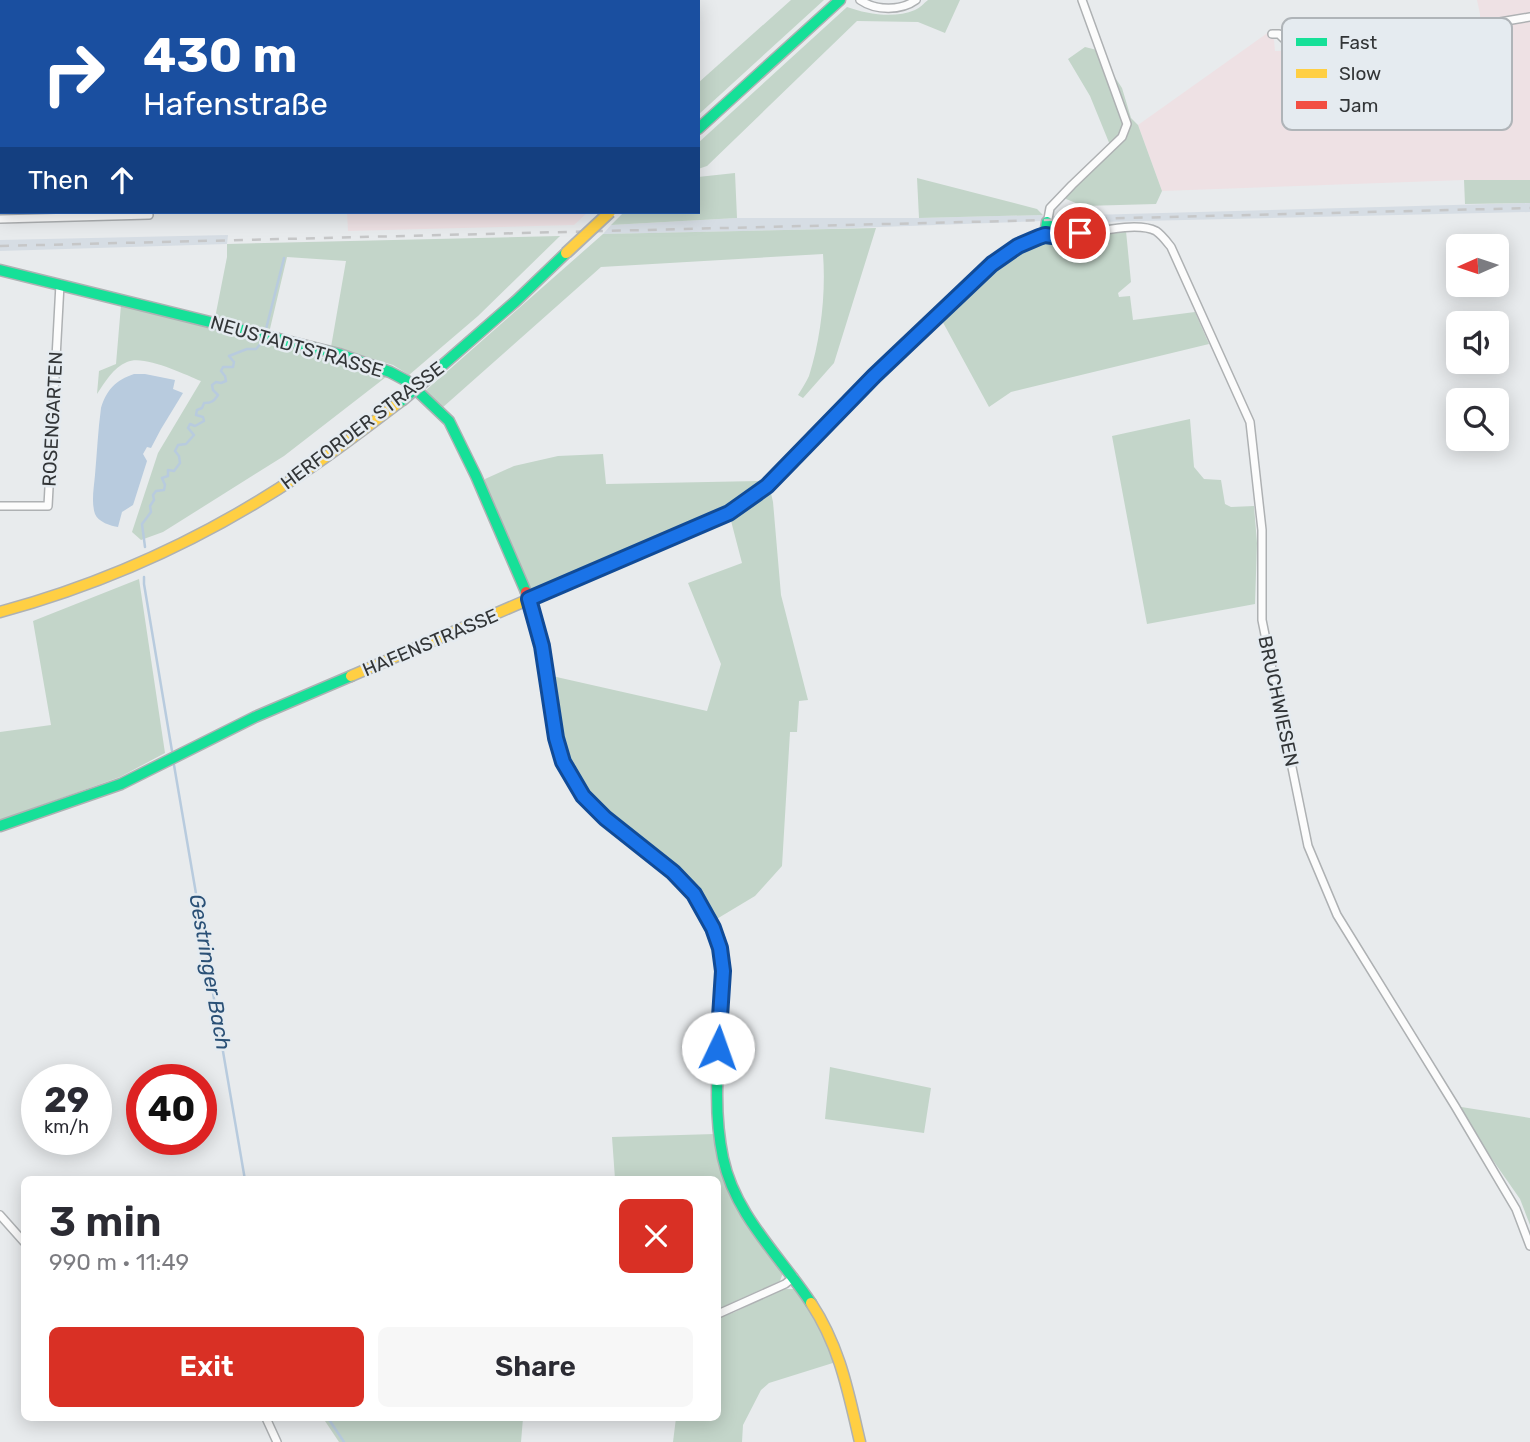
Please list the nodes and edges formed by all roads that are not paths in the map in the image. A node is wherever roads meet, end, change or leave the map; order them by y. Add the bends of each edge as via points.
1 (840, 0) edge
2 (860, 0) edge
3 (916, 0) edge
4 (1082, 0) edge
5 (1530, 17) edge
6 (1512, 20) edge
7 (1272, 34) dead end
8 (1282, 37) edge
9 (700, 127) edge
10 (608, 214) edge
11 (149, 215) dead end
12 (0, 219) edge
13 (1048, 220) joint
14 (1045, 235) junction
15 (0, 270) edge
16 (60, 284) junction
17 (0, 506) edge
18 (529, 599) junction
19 (0, 612) edge
20 (0, 826) edge
21 (0, 1215) edge
22 (21, 1239) edge
23 (1530, 1246) edge
24 (794, 1278) junction
25 (721, 1313) edge
26 (266, 1421) edge
27 (277, 1442) edge
28 (860, 1442) edge

1 - 9 street
2 - 3 street via 878,8
4 - 13 street via 1127,124 1122,137 1050,208
5 - 6 street
7 - 8 street
10 - 19 street, HERFORDER STRASSE, bridge via 401,401 272,493 215,527 122,572
11 - 12 street
13 - 14 street
14 - 18 street, HAFENSTRASSE via 992,264 767,486 729,513
14 - 23 street, BRUCHWIESEN via 1147,229 1156,231 1171,247 1250,422 1262,530 1262,620 1308,846 1337,915 1516,1209
15 - 16 street, NEUSTADTSTRASSE
16 - 17 street, ROSENGARTEN via 48,506
16 - 18 street, NEUSTADTSTRASSE via 339,354 407,382 449,421
18 - 20 street, HAFENSTRASSE via 256,718 121,784
18 - 24 street, NEUSTADTSTRASSE via 563,762 583,796 694,894 713,928 723,971 716,1099 723,1159 754,1227
21 - 22 street
24 - 25 street
24 - 28 street, NEUSTADTSTRASSE via 835,1347
26 - 27 street

